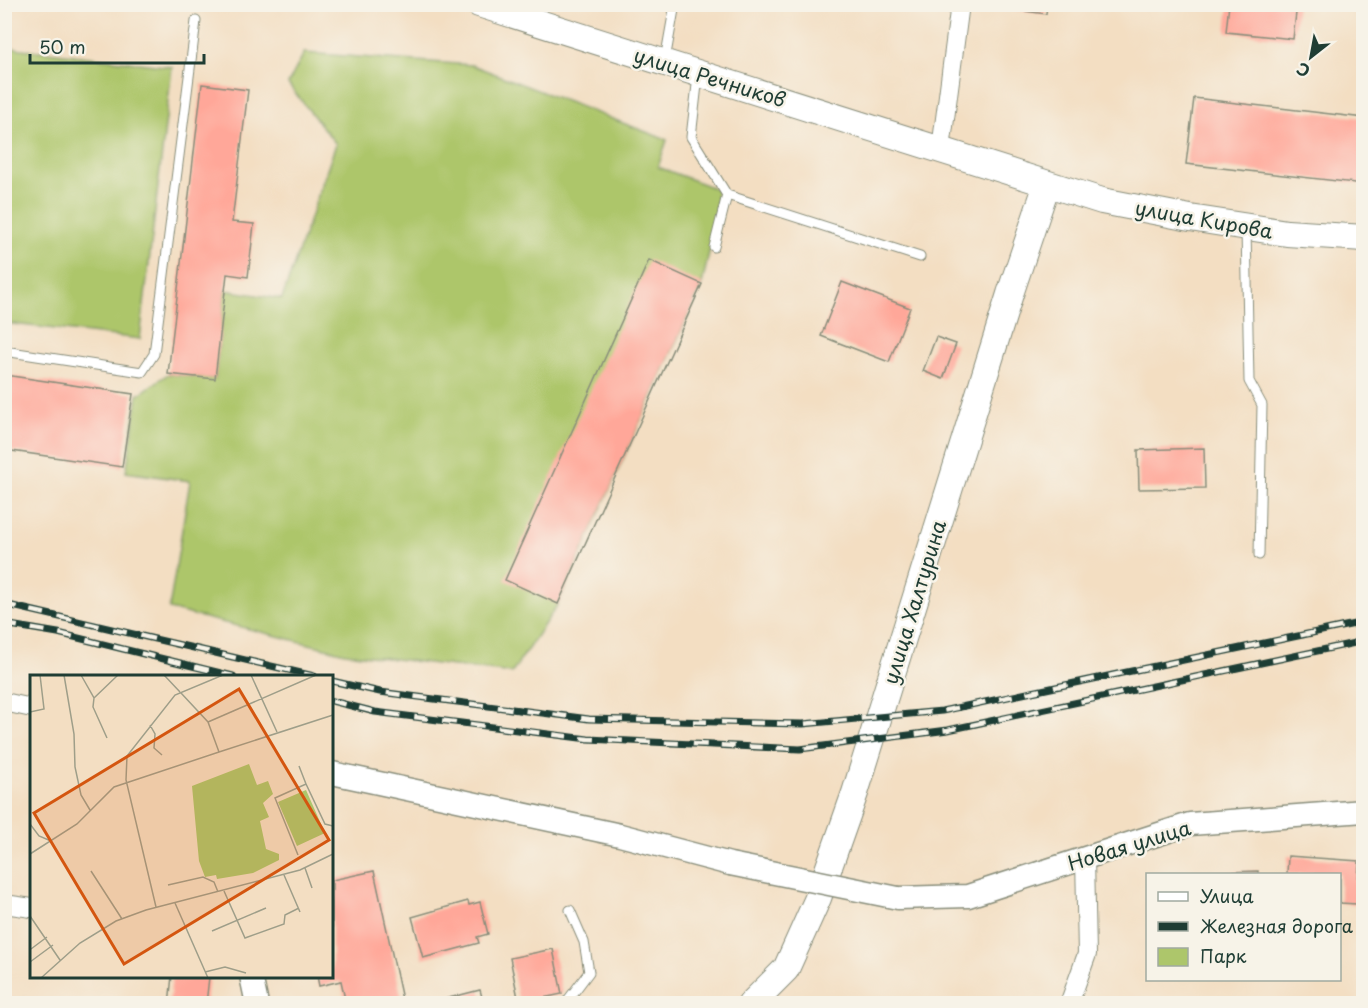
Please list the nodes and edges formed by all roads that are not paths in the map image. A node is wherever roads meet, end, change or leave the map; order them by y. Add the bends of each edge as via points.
1 (479, 4) edge
2 (675, 4) edge
3 (960, 4) edge
4 (196, 21) dead end
5 (664, 62) junction
6 (698, 73) junction
7 (941, 149) junction
8 (1047, 184) junction
9 (728, 195) junction
10 (1246, 226) junction
11 (1364, 238) edge
12 (714, 247) dead end
13 (920, 257) dead end
14 (4, 351) edge
15 (1259, 555) dead end
16 (4, 702) edge
17 (30, 708) edge
18 (333, 773) edge
19 (1364, 811) edge
20 (1085, 858) junction
21 (4, 904) edge
22 (30, 908) edge
23 (570, 910) dead end
24 (251, 978) edge
25 (257, 1004) edge
26 (565, 1004) edge
27 (750, 1004) edge
28 (1069, 1004) edge

1 - 5 main road, улица Речников
2 - 5 lane
3 - 7 street
4 - 14 lane via 154,354 142,372
5 - 6 main road, улица Речников
6 - 7 main road, улица Речников
6 - 9 lane via 691,137
7 - 8 main road, улица Речников
8 - 10 main road, улица Кирова via 1102,201
8 - 27 main road, улица Халтурина via 855,793 818,898 786,969
9 - 12 lane
9 - 13 lane
10 - 11 main road, улица Кирова
10 - 15 lane via 1249,381 1262,405
16 - 17 street
18 - 20 street, Новая улица, bridge via 620,835 730,864 898,898 968,896
19 - 20 street, Новая улица via 1190,824
20 - 28 street via 1087,954
21 - 22 street
23 - 26 lane via 584,942 589,972
24 - 25 street

